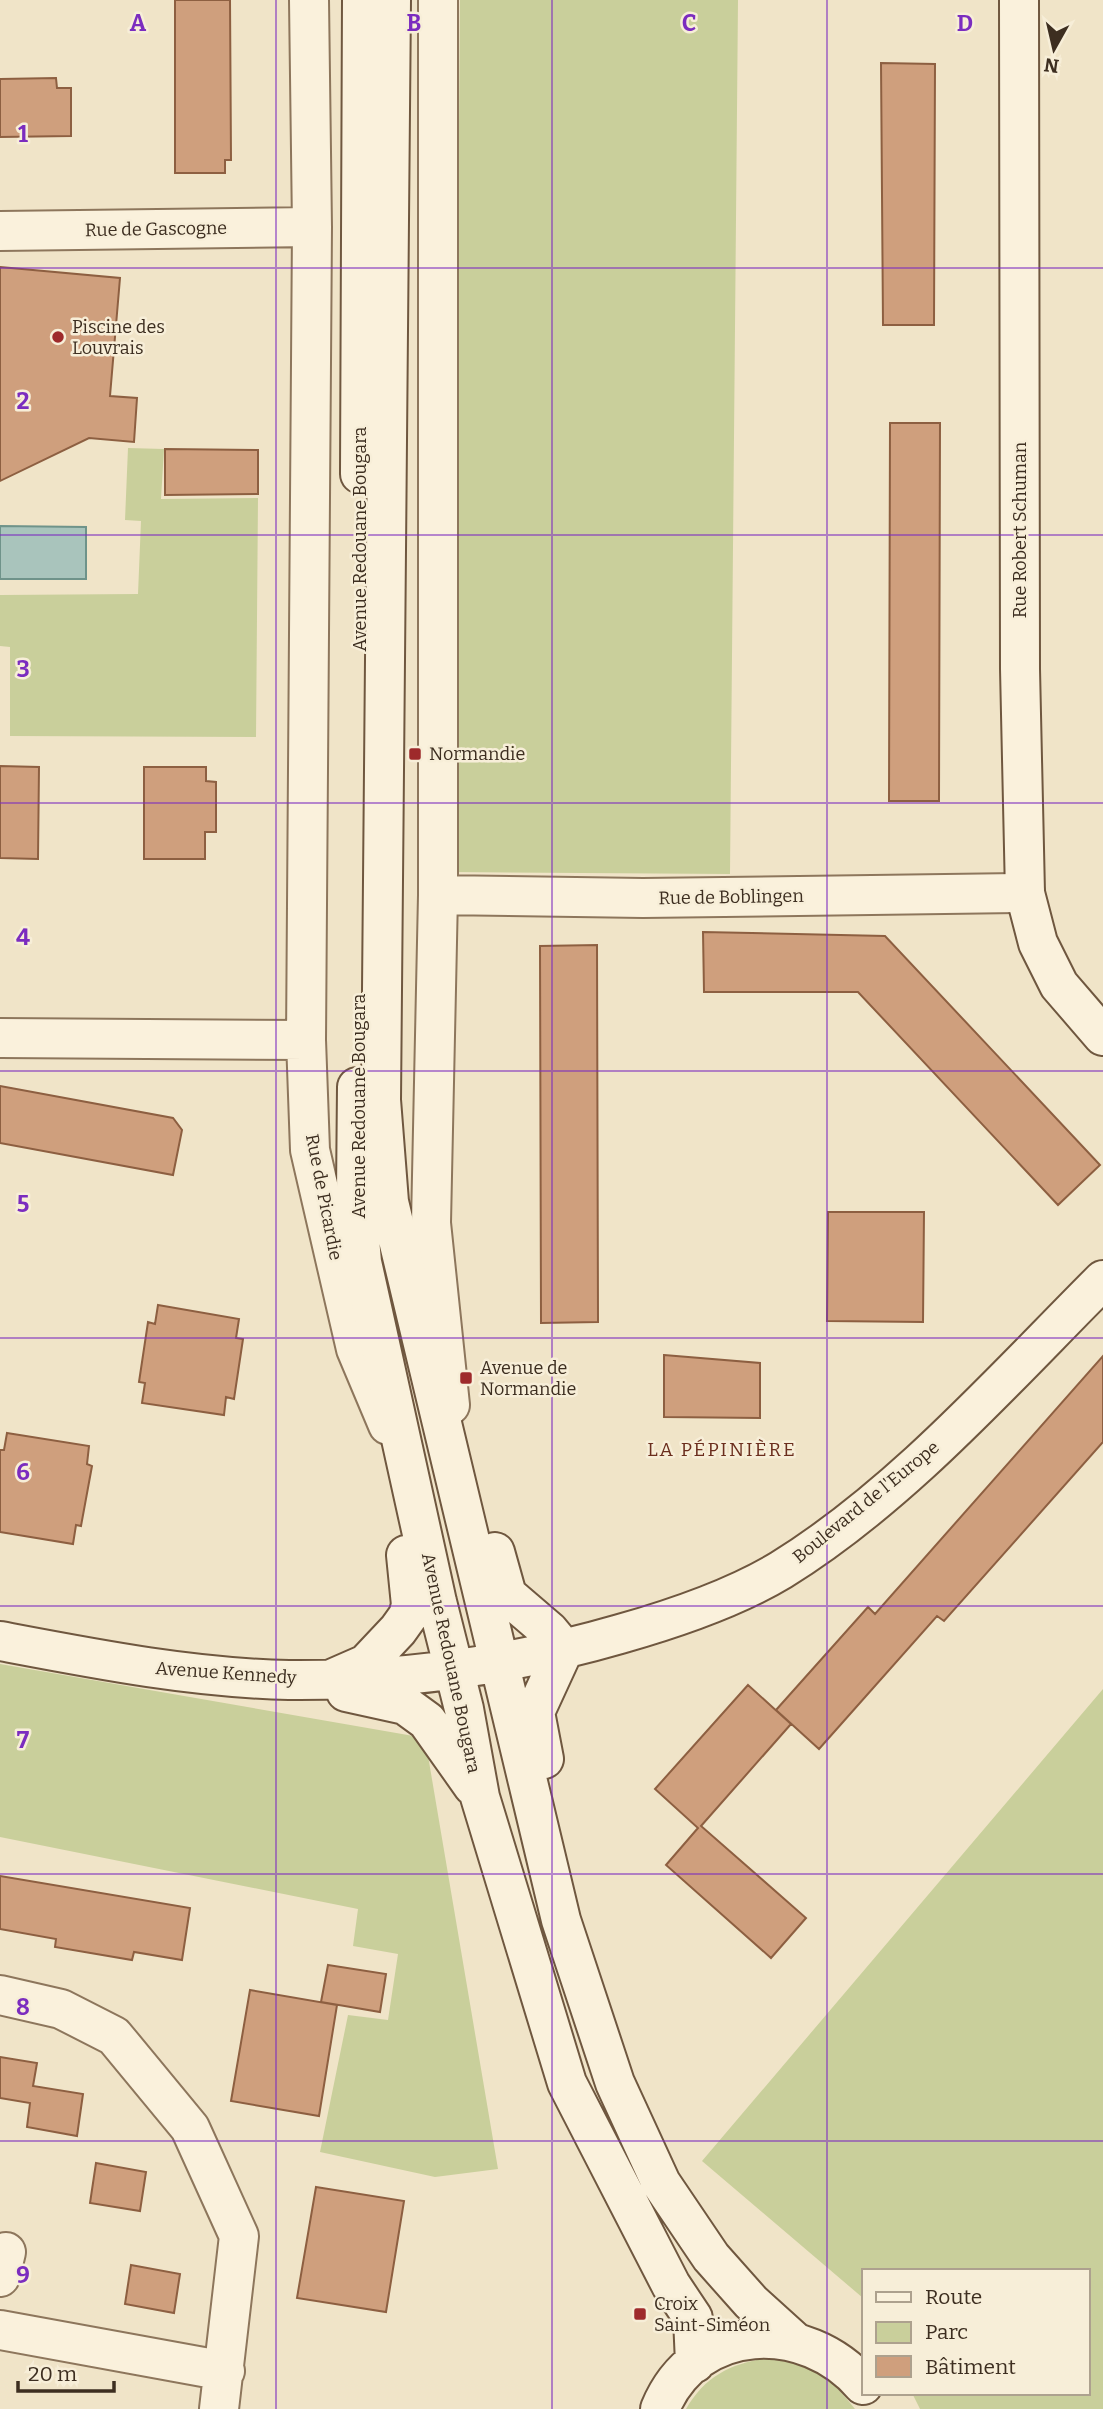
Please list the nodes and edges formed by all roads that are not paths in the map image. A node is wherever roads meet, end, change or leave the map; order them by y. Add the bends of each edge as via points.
1 (309, 0) edge
2 (362, 0) edge
3 (391, 0) edge
4 (438, 0) edge
5 (1019, 0) edge
6 (312, 227) junction
7 (0, 231) edge
8 (1025, 893) junction
9 (438, 895) junction
10 (1103, 1036) edge
11 (0, 1038) edge
12 (306, 1040) junction
13 (1103, 1280) edge
14 (395, 1399) junction
15 (452, 1474) junction
16 (411, 1480) junction
17 (0, 1641) edge
18 (564, 1649) junction
19 (500, 1660) junction
20 (454, 1669) junction
21 (334, 1678) junction
22 (288, 1680) junction
23 (480, 1797) junction
24 (541, 1834) junction
25 (0, 1995) edge
26 (0, 2330) edge
27 (793, 2340) junction
28 (695, 2363) junction
29 (225, 2371) junction
30 (862, 2384) edge
31 (219, 2409) edge
32 (660, 2409) edge

1 - 6 street
2 - 14 street, Avenue Redouane Bougara via 356,1192 362,1262
3 - 15 street, Avenue Redouane Bougara via 381,1100 389,1202
4 - 9 street, Avenue Redouane Bougara
5 - 8 street, Rue Robert Schuman
6 - 7 street, Rue de Gascogne
6 - 12 street, Rue de Picardie
8 - 9 street, Rue de Boblingen via 643,898
8 - 10 street, Rue Robert Schuman via 1038,943 1059,985
9 - 15 street, Avenue Redouane Bougara via 431,1223 449,1392
11 - 12 street
12 - 16 street, Rue de Picardie via 310,1150 356,1349
13 - 18 street, Boulevard de l'Europe via 922,1461 779,1571 679,1617
14 - 16 street, Avenue Redouane Bougara
14 - 19 street via 430,1487 462,1606 483,1643
15 - 18 street via 481,1509 507,1595
15 - 19 street, Avenue Redouane Bougara
16 - 20 street, Avenue Redouane Bougara
16 - 21 street via 405,1539 408,1616 366,1664
17 - 22 street, Avenue Kennedy via 133,1666
18 - 19 street, Boulevard de l'Europe
18 - 24 street via 536,1712 546,1773
19 - 20 street, Boulevard de l'Europe
19 - 24 street, Avenue Redouane Bougara
20 - 21 street, Avenue Kennedy via 368,1679
20 - 23 street, Avenue Redouane Bougara
20 - 24 street via 479,1704 517,1813
21 - 22 street, Avenue Kennedy
22 - 23 street via 405,1705 427,1721
23 - 28 street, Avenue Redouane Bougara via 567,2083 671,2285 693,2318
24 - 27 street, Avenue Redouane Bougara via 561,1920 615,2082 661,2183 711,2257
25 - 29 street via 61,2009 114,2036 190,2128 239,2236
26 - 29 street
27 - 28 street via 741,2341
27 - 30 street via 832,2357
28 - 32 street
29 - 31 street

